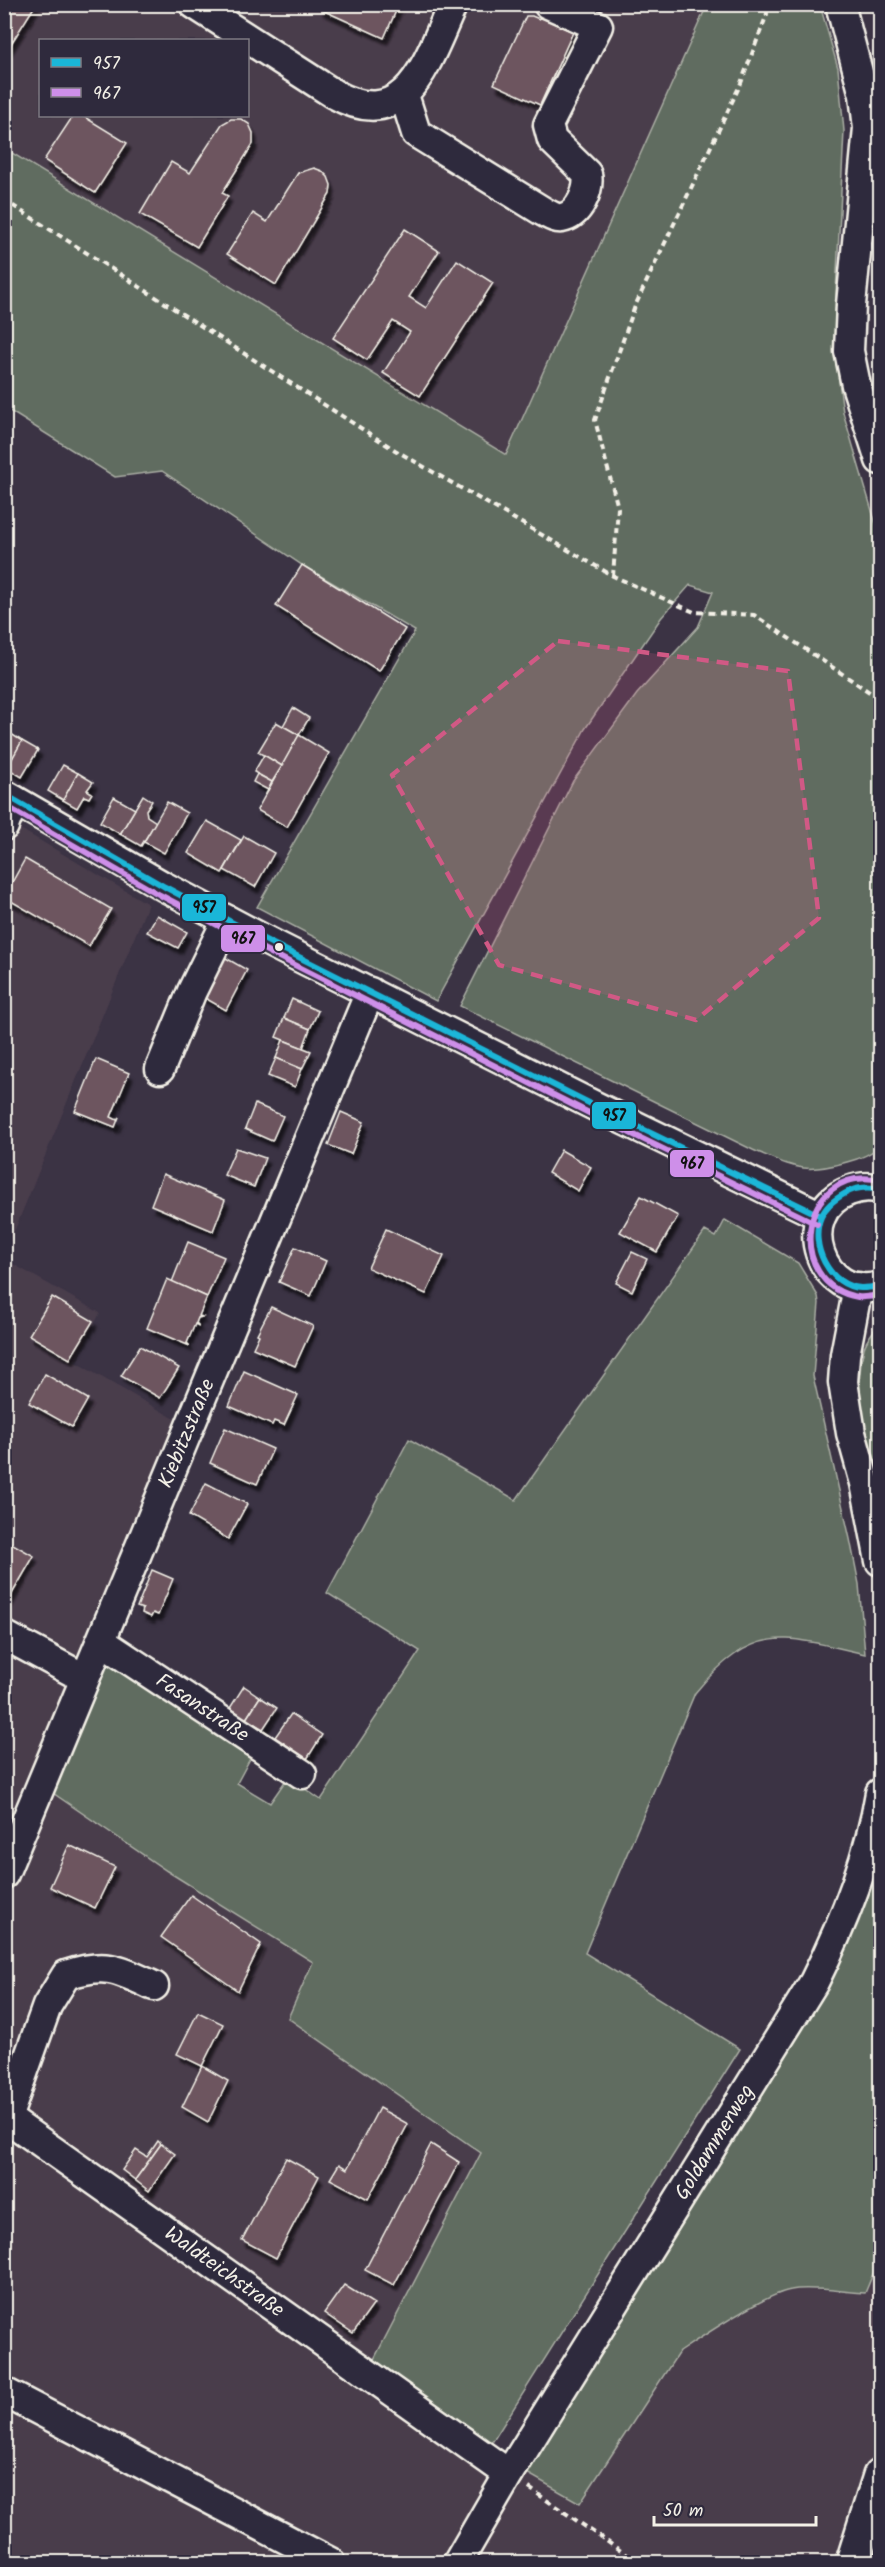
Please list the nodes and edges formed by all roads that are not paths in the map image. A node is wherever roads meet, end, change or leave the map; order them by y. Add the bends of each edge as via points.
1 (194, 4) edge
2 (453, 4) edge
3 (548, 4) edge
4 (840, 4) edge
5 (404, 95) junction
6 (880, 460) edge
7 (9, 797) edge
8 (4, 826) edge
9 (227, 920) junction
10 (370, 992) junction
11 (160, 1069) dead end
12 (880, 1189) edge
13 (821, 1216) junction
14 (869, 1286) edge
15 (880, 1561) edge
16 (4, 1635) edge
17 (102, 1642) junction
18 (84, 1678) junction
19 (302, 1774) dead end
20 (880, 1793) edge
21 (4, 1874) edge
22 (154, 1986) dead end
23 (6, 2117) edge
24 (4, 2392) edge
25 (509, 2474) junction
26 (880, 2476) edge
27 (330, 2562) edge
28 (458, 2562) edge
29 (853, 2562) edge

1 - 5 street via 352,103 379,106
2 - 5 street via 419,76
3 - 5 street via 598,26 548,125 552,140 587,174 589,182 580,204 570,215 556,218 544,212 416,133
4 - 6 street via 864,95 868,128 849,351
7 - 8 street
7 - 9 street
9 - 10 street
9 - 11 street
10 - 13 street
10 - 17 street, Kiebitzstraße
12 - 13 street via 858,1187 843,1193
13 - 14 street via 817,1246 822,1260 837,1278
14 - 15 street via 845,1355 843,1382
16 - 18 street
17 - 18 street, Kiebitzstraße
17 - 19 street, Fasanstraße
18 - 21 street, Kiebitzstraße
20 - 25 street, Goldammerweg via 858,1879 831,1949
22 - 23 street via 117,1970 89,1967 66,1975 47,2006
23 - 25 street, Waldteichstraße
24 - 27 street
25 - 28 street, Goldammerweg
26 - 29 highway

